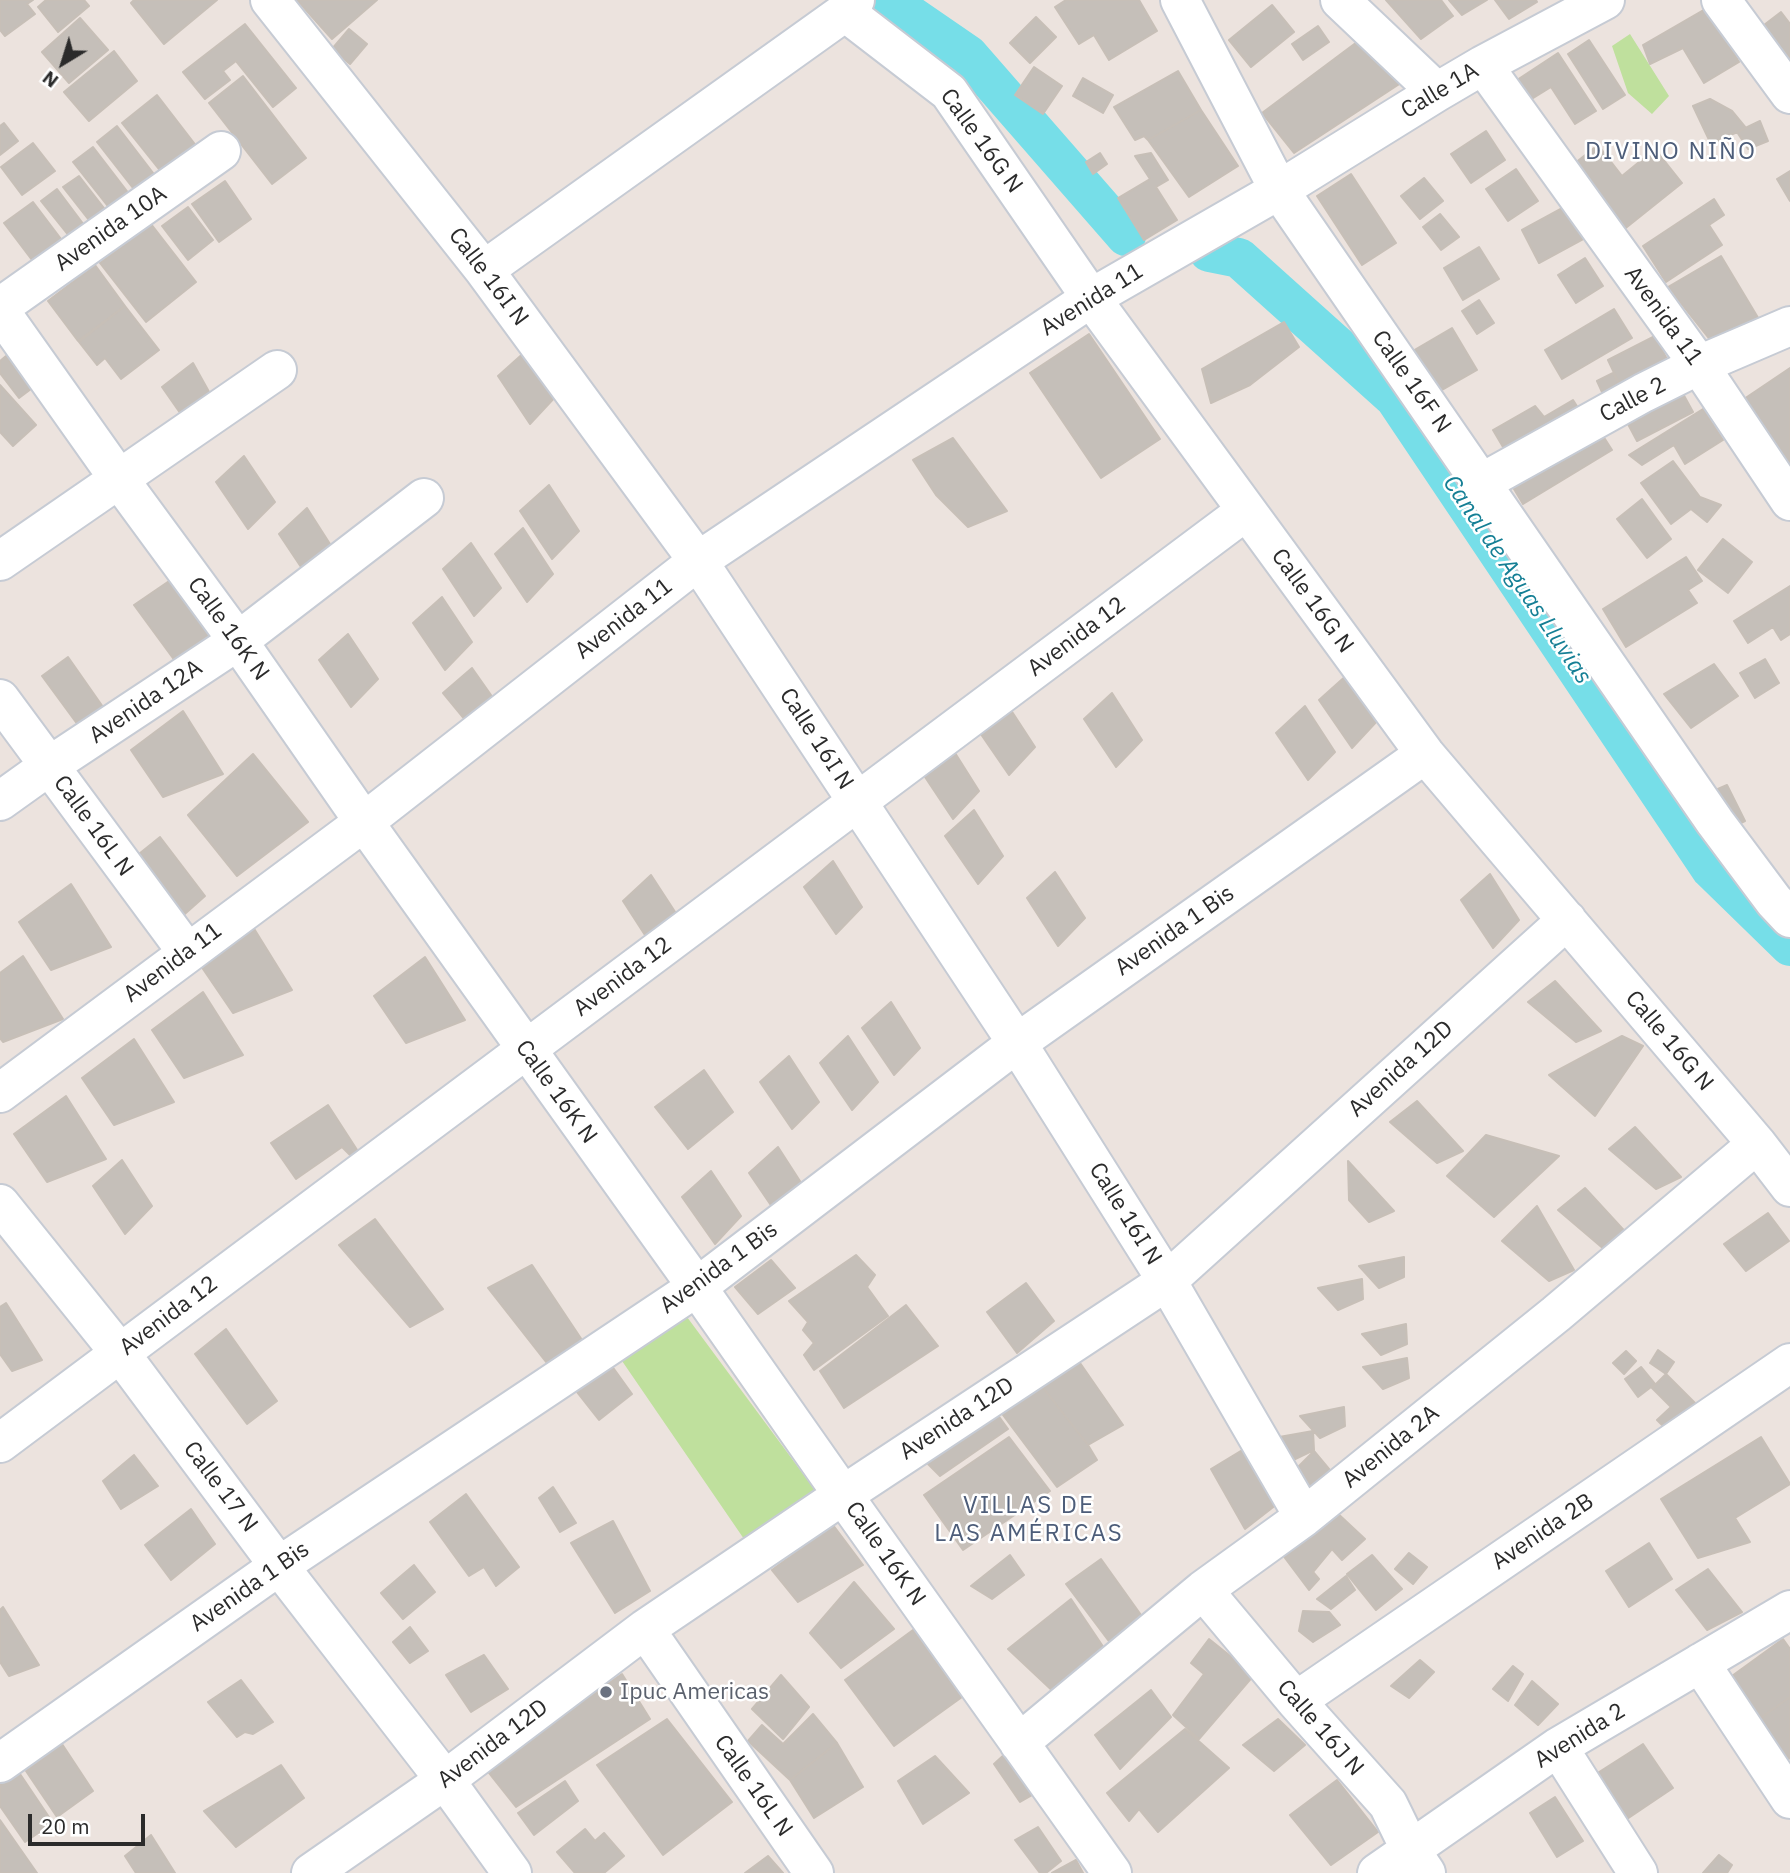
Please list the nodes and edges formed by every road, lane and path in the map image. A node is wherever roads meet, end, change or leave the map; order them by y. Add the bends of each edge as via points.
1 (270, 0) edge
2 (1180, 0) edge
3 (1340, 0) edge
4 (1605, 0) edge
5 (1721, 0) edge
6 (850, 6) edge
7 (1483, 65) junction
8 (1437, 92) junction
9 (1790, 94) edge
10 (221, 151) dead end
11 (1279, 190) junction
12 (484, 270) junction
13 (1091, 298) junction
14 (0, 309) edge
15 (1790, 326) edge
16 (1699, 365) junction
17 (277, 370) dead end
18 (119, 479) junction
19 (1481, 484) junction
20 (425, 498) dead end
21 (1790, 501) edge
22 (1246, 511) junction
23 (0, 561) edge
24 (698, 561) junction
25 (238, 641) junction
26 (0, 699) edge
27 (1425, 754) junction
28 (49, 766) junction
29 (0, 801) edge
30 (857, 802) junction
31 (364, 822) junction
32 (1790, 918) edge
33 (1567, 920) junction
34 (187, 952) junction
35 (1017, 1043) junction
36 (526, 1050) junction
37 (0, 1093) edge
38 (1757, 1144) junction
39 (1790, 1187) edge
40 (0, 1204) edge
41 (1167, 1281) junction
42 (697, 1287) junction
43 (120, 1353) junction
44 (1790, 1363) edge
45 (0, 1443) edge
46 (843, 1495) junction
47 (1304, 1517) junction
48 (279, 1566) junction
49 (1203, 1590) junction
50 (1790, 1610) edge
51 (645, 1629) junction
52 (1700, 1662) junction
53 (1296, 1701) junction
54 (1019, 1743) junction
55 (1558, 1747) junction
56 (0, 1763) edge
57 (445, 1780) junction
58 (1790, 1799) edge
59 (1418, 1861) edge
60 (310, 1873) edge
61 (512, 1873) edge
62 (814, 1873) edge
63 (1112, 1873) edge
64 (1377, 1873) edge
65 (1639, 1873) edge

1 - 12 street, Calle 16I N
2 - 11 street, Calle 16F N
3 - 8 street
4 - 7 street, Calle 1A
5 - 9 street
6 - 12 street
6 - 13 street, Calle 16G N via 949,92
7 - 8 street, Calle 1A
7 - 16 street, Avenida 11
8 - 11 street, Calle 1A
10 - 14 street, Avenida 10A
11 - 13 street, Avenida 11
11 - 19 street, Calle 16F N
12 - 24 street, Calle 16I N
13 - 22 street, Calle 16G N
13 - 24 street, Avenida 11
14 - 18 street, Calle 16K N
15 - 16 street, Calle 2
16 - 19 street, Calle 2
16 - 21 street, Avenida 11
17 - 18 street
18 - 23 street
18 - 25 street, Calle 16K N
19 - 32 street, Calle 16F N via 1715,822
20 - 25 street, Avenida 12A
22 - 27 street, Calle 16G N
22 - 30 street, Avenida 12
24 - 30 street, Calle 16I N
24 - 31 street, Avenida 11
25 - 28 street, Avenida 12A
25 - 31 street, Calle 16K N
26 - 28 street, Calle 16L N
27 - 33 street, Calle 16G N
27 - 35 street, Avenida 1 Bis
28 - 29 street, Avenida 12A
28 - 34 street, Calle 16L N
30 - 35 street, Calle 16I N
30 - 36 street, Avenida 12
31 - 34 street, Avenida 11
31 - 36 street, Calle 16K N
33 - 38 street, Calle 16G N
33 - 41 street, Avenida 12D
34 - 37 street, Avenida 11
35 - 41 street, Calle 16I N
35 - 42 street, Avenida 1 Bis
36 - 42 street, Calle 16K N
36 - 43 street, Avenida 12
38 - 39 street, Calle 16G N
38 - 47 street, Avenida 2A
40 - 43 street, Calle 17 N
41 - 46 street, Avenida 12D
41 - 47 street, Calle 16I N
42 - 46 street, Calle 16K N
42 - 48 street, Avenida 1 Bis
43 - 45 street, Avenida 12
43 - 48 street, Calle 17 N
44 - 53 street, Avenida 2B
46 - 51 street, Avenida 12D
46 - 54 street, Calle 16K N
47 - 49 street, Avenida 2A
48 - 56 street, Avenida 1 Bis
48 - 57 street, Calle 17 N
49 - 53 street, Calle 16J N
49 - 54 street, Avenida 2A
50 - 52 street, Avenida 2
51 - 57 street, Avenida 12D
51 - 62 street, Calle 16L N
52 - 55 street, Avenida 2
52 - 58 street
53 - 59 street, Calle 16J N via 1388,1804
54 - 63 street, Calle 16K N
55 - 59 street, Avenida 2
55 - 65 street
57 - 60 street, Avenida 12D
57 - 61 street, Calle 17 N
59 - 64 street, Avenida 2

